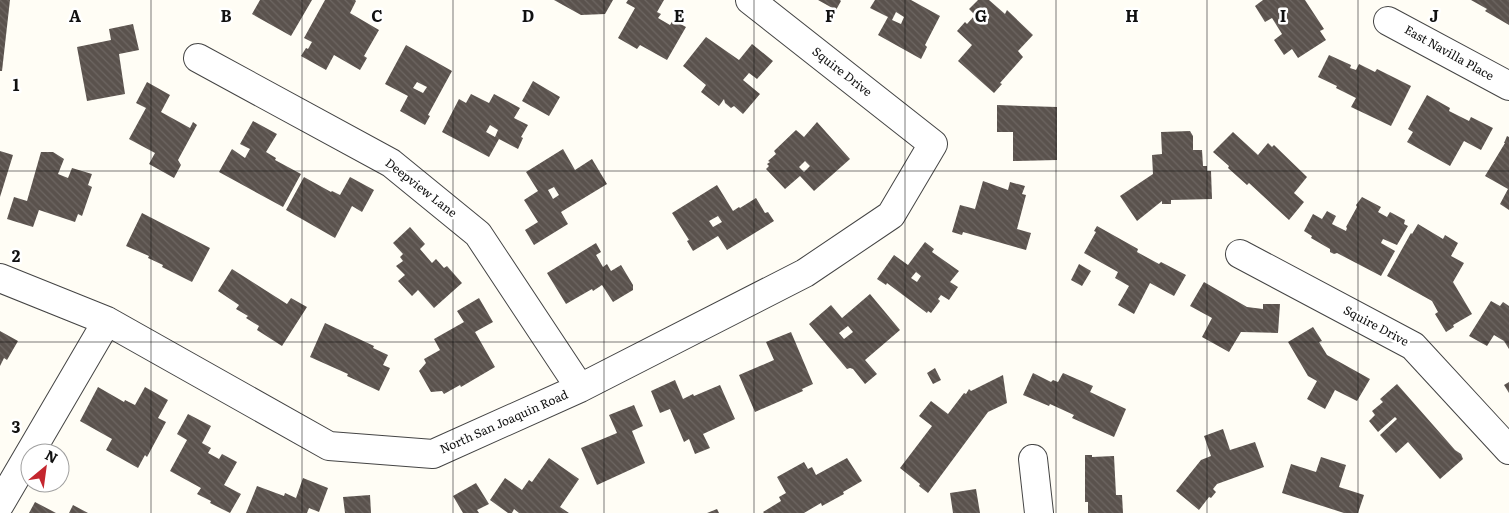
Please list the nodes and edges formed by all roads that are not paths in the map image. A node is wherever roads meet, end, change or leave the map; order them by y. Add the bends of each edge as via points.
1 (750, 0) edge
2 (1388, 20) dead end
3 (198, 58) dead end
4 (1509, 86) edge
5 (934, 144) joint
6 (1240, 254) dead end
7 (0, 278) edge
8 (107, 321) junction
9 (580, 388) junction
10 (1509, 450) edge
11 (1033, 459) dead end
12 (0, 504) edge
13 (1038, 513) edge

1 - 5 street, Squire Drive
2 - 4 street, East Navilla Place
3 - 9 street, Deepview Lane via 391,163 478,234
5 - 9 street, North San Joaquin Road via 890,215 806,274
6 - 10 street, Squire Drive via 1413,346
7 - 8 street, North San Joaquin Road
8 - 9 street, North San Joaquin Road via 329,446 433,454
8 - 12 street
11 - 13 street

